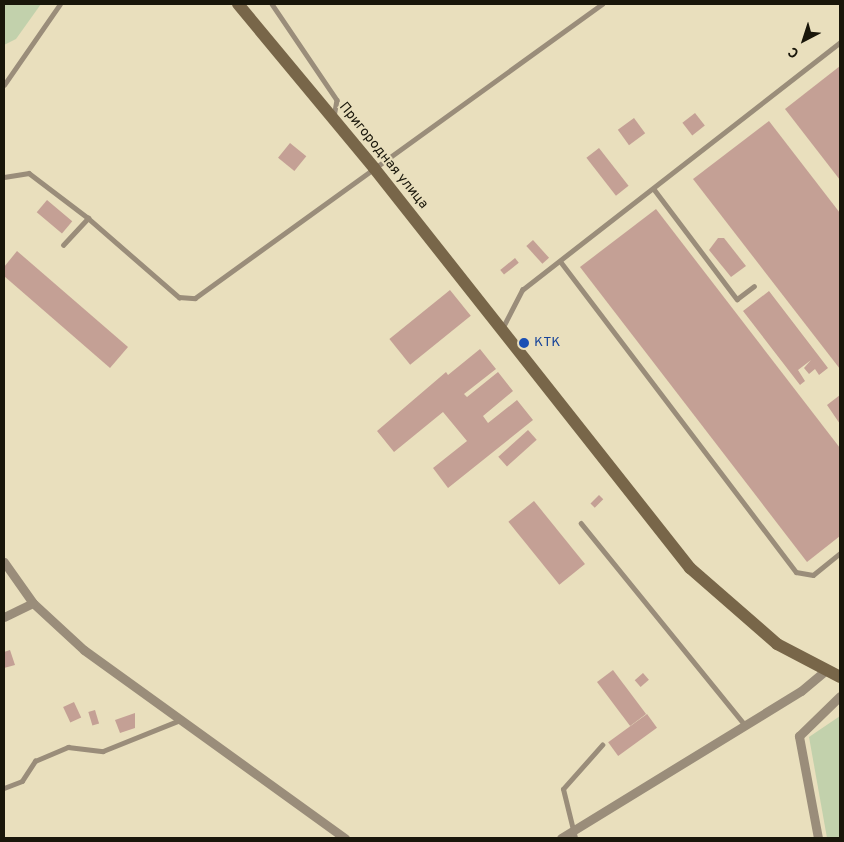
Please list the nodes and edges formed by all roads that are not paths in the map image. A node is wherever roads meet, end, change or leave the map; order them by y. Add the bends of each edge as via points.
1 (60, 4) edge
2 (238, 4) edge
3 (272, 4) edge
4 (601, 4) edge
5 (840, 42) edge
6 (4, 85) edge
7 (333, 119) junction
8 (374, 168) junction
9 (4, 177) edge
10 (654, 189) junction
11 (88, 218) junction
12 (63, 245) dead end
13 (561, 262) junction
14 (754, 286) dead end
15 (502, 329) junction
16 (581, 523) dead end
17 (840, 553) edge
18 (4, 562) edge
19 (33, 603) junction
20 (4, 617) edge
21 (824, 672) junction
22 (840, 677) edge
23 (840, 696) edge
24 (182, 720) junction
25 (745, 725) junction
26 (602, 745) dead end
27 (4, 788) edge
28 (574, 835) edge
29 (346, 838) edge
30 (561, 838) edge
31 (818, 838) edge

1 - 6 lane
2 - 7 street, Пригородная улица
3 - 7 lane via 338,100
4 - 8 lane
5 - 10 lane
7 - 8 street, Пригородная улица
8 - 11 lane via 195,298 179,297
8 - 15 street, Пригородная улица
9 - 11 lane via 29,173
10 - 13 lane
10 - 14 lane via 737,299
11 - 12 lane
13 - 15 lane via 522,290
13 - 17 lane via 796,572 813,575
15 - 21 street, Пригородная улица via 690,568 745,620
16 - 25 lane
18 - 19 street
19 - 20 street
19 - 24 street via 84,650
21 - 22 street, Пригородная улица
21 - 25 street
23 - 31 street via 799,736
24 - 27 lane via 103,751 68,748 35,761 22,781
24 - 29 street
25 - 28 street
26 - 28 lane via 563,788
28 - 30 street

